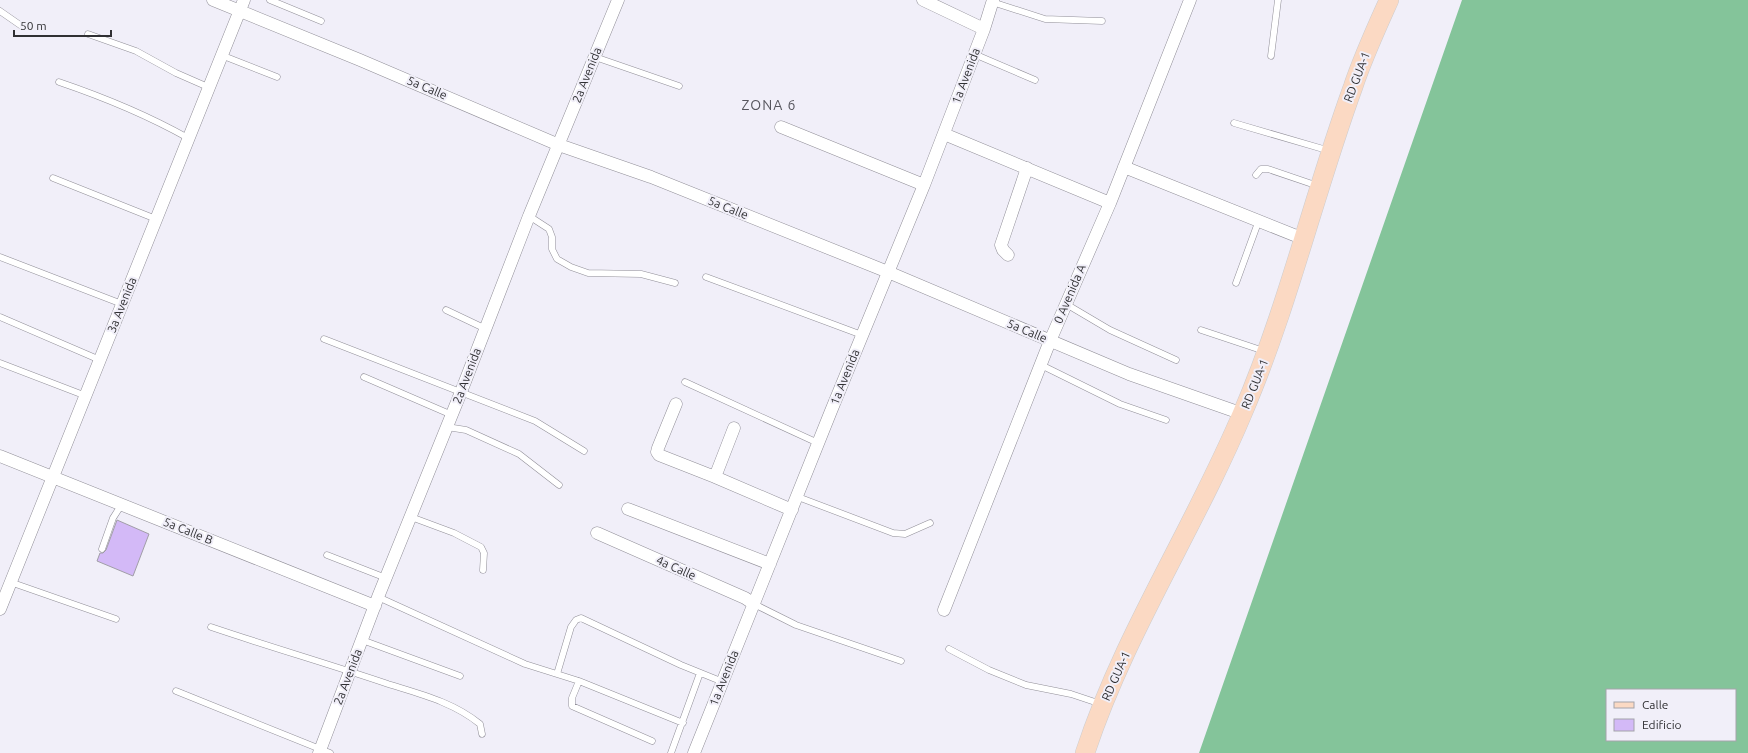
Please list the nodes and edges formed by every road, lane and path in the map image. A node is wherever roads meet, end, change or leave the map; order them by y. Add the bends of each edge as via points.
1 (213, 0) edge
2 (270, 0) edge
3 (618, 0) edge
4 (923, 0) edge
5 (1190, 0) edge
6 (1278, 0) edge
7 (1389, 0) edge
8 (993, 1) edge
9 (242, 5) edge
10 (0, 11) edge
11 (321, 21) dead end
12 (1102, 21) dead end
13 (23, 27) dead end
14 (984, 28) junction
15 (88, 34) dead end
16 (974, 54) junction
17 (221, 55) junction
18 (1271, 56) dead end
19 (595, 57) junction
20 (277, 78) dead end
21 (1035, 80) dead end
22 (59, 82) dead end
23 (679, 86) dead end
24 (208, 87) junction
25 (1234, 123) dead end
26 (781, 127) dead end
27 (944, 134) junction
28 (188, 138) junction
29 (559, 145) junction
30 (1331, 152) junction
31 (1124, 167) junction
32 (1027, 168) junction
33 (1256, 175) dead end
34 (53, 178) dead end
35 (924, 185) junction
36 (1320, 187) junction
37 (1110, 203) junction
38 (529, 216) junction
39 (156, 219) junction
40 (1259, 220) junction
41 (1304, 239) junction
42 (1008, 255) dead end
43 (0, 257) edge
44 (888, 272) junction
45 (706, 277) dead end
46 (675, 283) dead end
47 (1236, 283) dead end
48 (122, 304) junction
49 (1066, 304) junction
50 (446, 310) dead end
51 (0, 317) edge
52 (486, 329) junction
53 (1202, 330) dead end
54 (862, 335) junction
55 (324, 339) dead end
56 (1050, 341) junction
57 (1267, 352) junction
58 (100, 360) junction
59 (1176, 360) dead end
60 (0, 363) edge
61 (1041, 365) junction
62 (364, 377) dead end
63 (685, 382) dead end
64 (461, 392) junction
65 (86, 396) junction
66 (676, 404) dead end
67 (1243, 414) junction
68 (452, 416) junction
69 (1166, 420) dead end
70 (448, 427) junction
71 (734, 428) dead end
72 (818, 443) junction
73 (584, 450) dead end
74 (0, 456) edge
75 (53, 477) junction
76 (715, 477) junction
77 (559, 485) dead end
78 (798, 497) junction
79 (122, 504) junction
80 (628, 509) dead end
81 (792, 510) junction
82 (411, 517) junction
83 (930, 524) dead end
84 (598, 533) dead end
85 (102, 549) dead end
86 (327, 555) dead end
87 (770, 564) junction
88 (483, 570) dead end
89 (386, 578) junction
90 (10, 582) junction
91 (377, 602) junction
92 (754, 604) junction
93 (0, 609) edge
94 (944, 610) dead end
95 (116, 619) dead end
96 (211, 627) dead end
97 (362, 640) junction
98 (949, 649) dead end
99 (902, 661) dead end
100 (350, 670) junction
101 (700, 673) junction
102 (557, 674) junction
103 (460, 676) dead end
104 (579, 681) junction
105 (723, 682) junction
106 (176, 690) dead end
107 (1103, 705) junction
108 (683, 723) junction
109 (482, 734) dead end
110 (652, 741) dead end
111 (323, 752) edge
112 (671, 753) edge
113 (694, 753) edge
114 (1085, 753) edge

1 - 9 street, 5a Calle
2 - 11 lane
3 - 19 street, 2a Avenida
4 - 14 street
5 - 31 street, 0 Avenida A
6 - 18 lane
7 - 30 main road, RD GUA-1 via 1353,87
8 - 12 lane via 1045,19
8 - 14 street, 1a Avenida
9 - 17 street, 3a Avenida
9 - 29 street, 5a Calle via 360,60
10 - 13 lane
14 - 16 street, 1a Avenida
15 - 24 lane via 136,52
16 - 21 lane
16 - 27 street, 1a Avenida
17 - 20 lane
17 - 24 street, 3a Avenida
19 - 23 lane
19 - 29 street, 2a Avenida
22 - 28 lane via 93,93
24 - 28 street, 3a Avenida
25 - 30 lane
26 - 35 street
27 - 32 street
27 - 35 street, 1a Avenida
28 - 39 street, 3a Avenida
29 - 38 street, 2a Avenida
29 - 44 street, 5a Calle via 650,177
30 - 36 main road, RD GUA-1
31 - 37 street, 0 Avenida A
31 - 40 street
32 - 37 street
32 - 42 street via 1001,245
33 - 36 lane via 1261,169 1268,169
34 - 39 lane
35 - 44 street, 1a Avenida
36 - 41 main road, RD GUA-1
37 - 49 street, 0 Avenida A
38 - 46 lane via 549,229 552,249 557,259 571,267 588,273 641,274
38 - 52 street, 2a Avenida
39 - 48 street, 3a Avenida
40 - 41 street
40 - 47 lane
41 - 57 main road, RD GUA-1
43 - 48 lane
44 - 54 street, 1a Avenida
44 - 56 street, 5a Calle
45 - 54 lane
48 - 58 street, 3a Avenida
49 - 56 street, 0 Avenida A
49 - 59 lane via 1110,330
50 - 52 lane
51 - 58 lane
52 - 64 street, 2a Avenida
53 - 57 lane
54 - 72 street, 1a Avenida
55 - 64 lane
56 - 61 street, 0 Avenida A
56 - 67 street, 5a Calle via 1129,374
57 - 67 main road, RD GUA-1
58 - 65 street, 3a Avenida
60 - 65 lane
61 - 69 lane via 1120,404
61 - 94 street, 0 Avenida A
62 - 68 lane
63 - 72 lane
64 - 68 street, 2a Avenida
64 - 73 lane via 535,421
65 - 75 street, 3a Avenida
66 - 76 street via 657,452
67 - 107 main road, RD GUA-1 via 1133,638
68 - 70 street, 2a Avenida
70 - 77 lane via 466,430 519,454
70 - 82 street, 2a Avenida
71 - 76 street
72 - 78 street, 1a Avenida
74 - 75 street, 5a Calle B
75 - 79 street, 5a Calle B
75 - 90 street, 3a Avenida
76 - 81 street
78 - 81 street, 1a Avenida
78 - 83 lane via 893,533 904,534
79 - 85 lane via 113,518
79 - 91 street, 5a Calle B
80 - 87 street
81 - 87 street, 1a Avenida
82 - 88 lane via 482,547
82 - 89 street, 2a Avenida
84 - 92 street, 4a Calle
86 - 89 lane
87 - 92 street, 1a Avenida
89 - 91 street, 2a Avenida
90 - 93 street, 3a Avenida
90 - 95 lane
91 - 97 street, 2a Avenida
91 - 102 lane via 525,664
92 - 99 lane via 796,625
92 - 105 street, 1a Avenida
96 - 100 lane via 285,652
97 - 100 street, 2a Avenida
97 - 103 lane
98 - 107 lane via 989,670 1026,685 1071,694
100 - 109 lane via 450,705 480,724
100 - 111 street, 2a Avenida
101 - 102 lane via 581,618 571,627
101 - 105 lane
101 - 108 lane
102 - 104 lane
104 - 108 lane
104 - 110 lane via 572,698 572,706
105 - 113 street, 1a Avenida
106 - 111 lane
107 - 114 main road, RD GUA-1
108 - 112 lane

